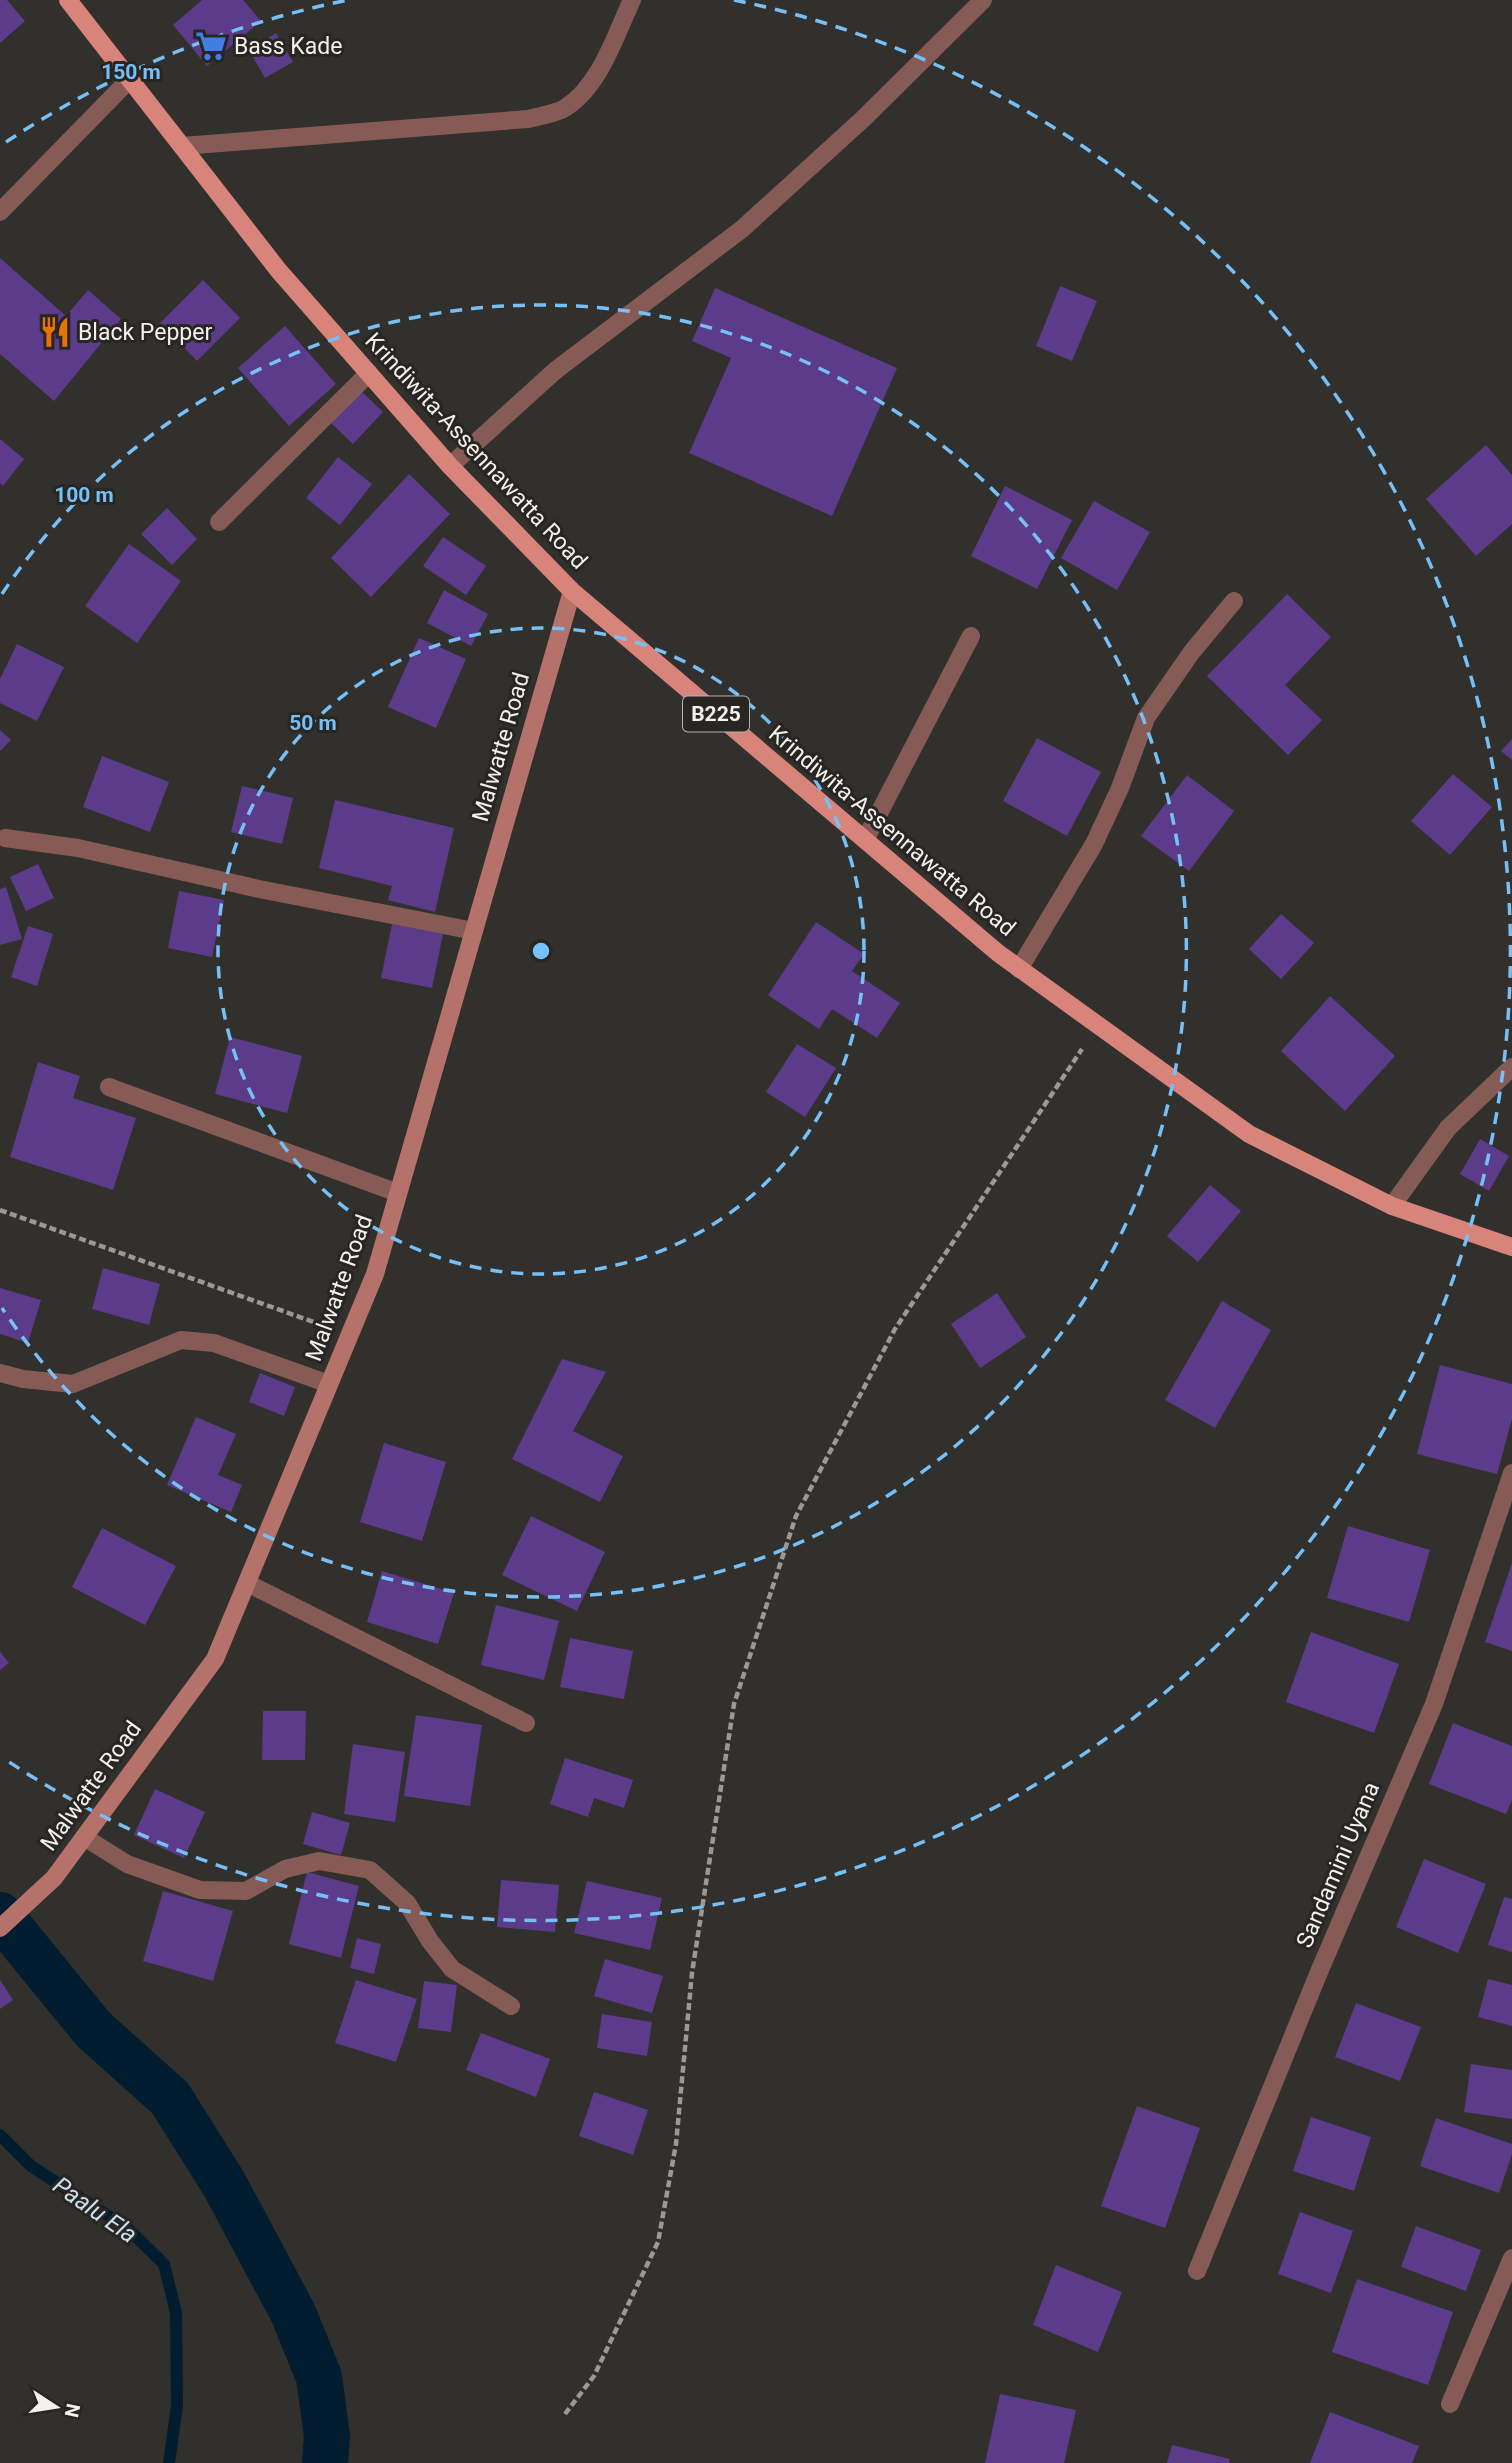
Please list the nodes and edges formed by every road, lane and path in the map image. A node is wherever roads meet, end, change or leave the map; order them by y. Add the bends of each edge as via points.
1 (68, 0) edge
2 (632, 0) edge
3 (983, 0) edge
4 (130, 79) junction
5 (182, 146) junction
6 (0, 212) edge
7 (369, 373) junction
8 (450, 466) junction
9 (219, 522) dead end
10 (572, 591) junction
11 (1234, 601) dead end
12 (971, 636) dead end
13 (5, 838) dead end
14 (865, 841) junction
15 (474, 931) junction
16 (1020, 969) junction
17 (1098, 1025) junction
18 (1512, 1067) edge
19 (109, 1087) dead end
20 (398, 1193) junction
21 (1392, 1206) junction
22 (0, 1210) edge
23 (1512, 1247) edge
24 (349, 1335) junction
25 (0, 1373) edge
26 (329, 1384) junction
27 (1512, 1473) edge
28 (247, 1583) junction
29 (526, 1723) dead end
30 (84, 1837) junction
31 (0, 1928) edge
32 (511, 2006) dead end
33 (1512, 2258) edge
34 (1197, 2271) dead end
35 (1450, 2404) dead end
36 (565, 2414) dead end

1 - 4 main road, Krindiwita-Assennawatta Road / B225
2 - 5 street via 593,80 563,109 528,119
3 - 8 street via 864,118 742,229 556,370
4 - 5 main road, Krindiwita-Assennawatta Road / B225
4 - 6 street
5 - 7 main road, Krindiwita-Assennawatta Road / B225 via 279,271
7 - 8 main road, Krindiwita-Assennawatta Road / B225
7 - 9 street
8 - 10 main road, Krindiwita-Assennawatta Road / B225
10 - 14 main road, Krindiwita-Assennawatta Road / B225
10 - 15 street, Malwatte Road
11 - 16 street via 1146,718 1094,844
12 - 14 street
13 - 15 street via 78,848
14 - 16 main road, Krindiwita-Assennawatta Road / B225
15 - 20 street, Malwatte Road
16 - 17 main road, Krindiwita-Assennawatta Road / B225
17 - 21 main road, Krindiwita-Assennawatta Road / B225 via 1249,1134
17 - 36 path via 895,1329 796,1516 734,1704 692,1973 676,2144 658,2242 594,2376
18 - 21 street via 1448,1128
19 - 20 street
20 - 24 street, Malwatte Road
21 - 23 main road, Krindiwita-Assennawatta Road / B225
22 - 24 path
24 - 26 street, Malwatte Road
25 - 26 street via 73,1384 181,1340 214,1343
26 - 28 street, Malwatte Road
27 - 34 street, Sandamini Uyana via 1434,1704
28 - 29 street
28 - 30 street, Malwatte Road via 215,1659
30 - 31 street, Malwatte Road via 54,1878
30 - 32 street via 127,1864 200,1890 246,1891 285,1868 319,1861 370,1870 407,1903 453,1969
33 - 35 street

